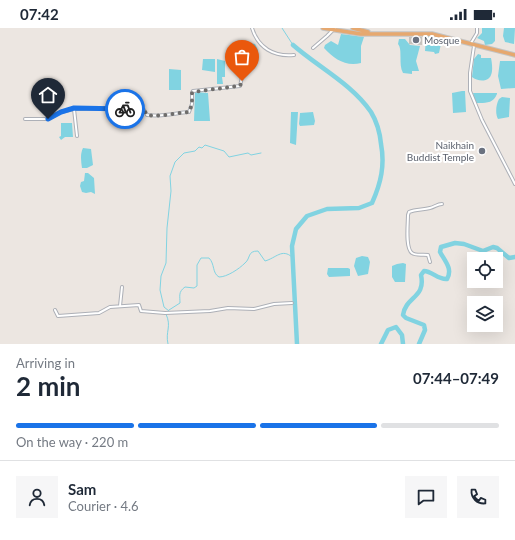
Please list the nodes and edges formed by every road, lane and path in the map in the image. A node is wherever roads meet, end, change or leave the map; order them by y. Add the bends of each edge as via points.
1 (252, 28) edge
2 (323, 28) edge
3 (353, 28) edge
4 (477, 28) edge
5 (334, 29) edge
6 (371, 34) junction
7 (472, 45) junction
8 (313, 48) dead end
9 (515, 55) edge
10 (294, 56) dead end
11 (242, 77) dead end
12 (75, 109) junction
13 (25, 119) dead end
14 (77, 136) dead end
15 (515, 184) edge
16 (442, 204) dead end
17 (430, 262) dead end
18 (122, 287) dead end
19 (292, 303) dead end
20 (120, 306) junction
21 (55, 310) dead end

1 - 10 street via 266,50 282,56
2 - 5 highway
3 - 6 highway
4 - 7 street
5 - 6 highway
5 - 8 street
6 - 7 highway via 432,34
7 - 9 highway
7 - 15 street via 470,91
11 - 12 street via 240,86 193,92 189,112 157,116 147,115 144,110 137,109
12 - 13 street via 61,112 48,119
12 - 14 street
16 - 17 street via 414,210 408,215 407,245 413,254 428,255
18 - 20 street
19 - 20 street via 254,309 228,308 165,313 140,311 139,305
20 - 21 street via 110,307 99,313 58,316

